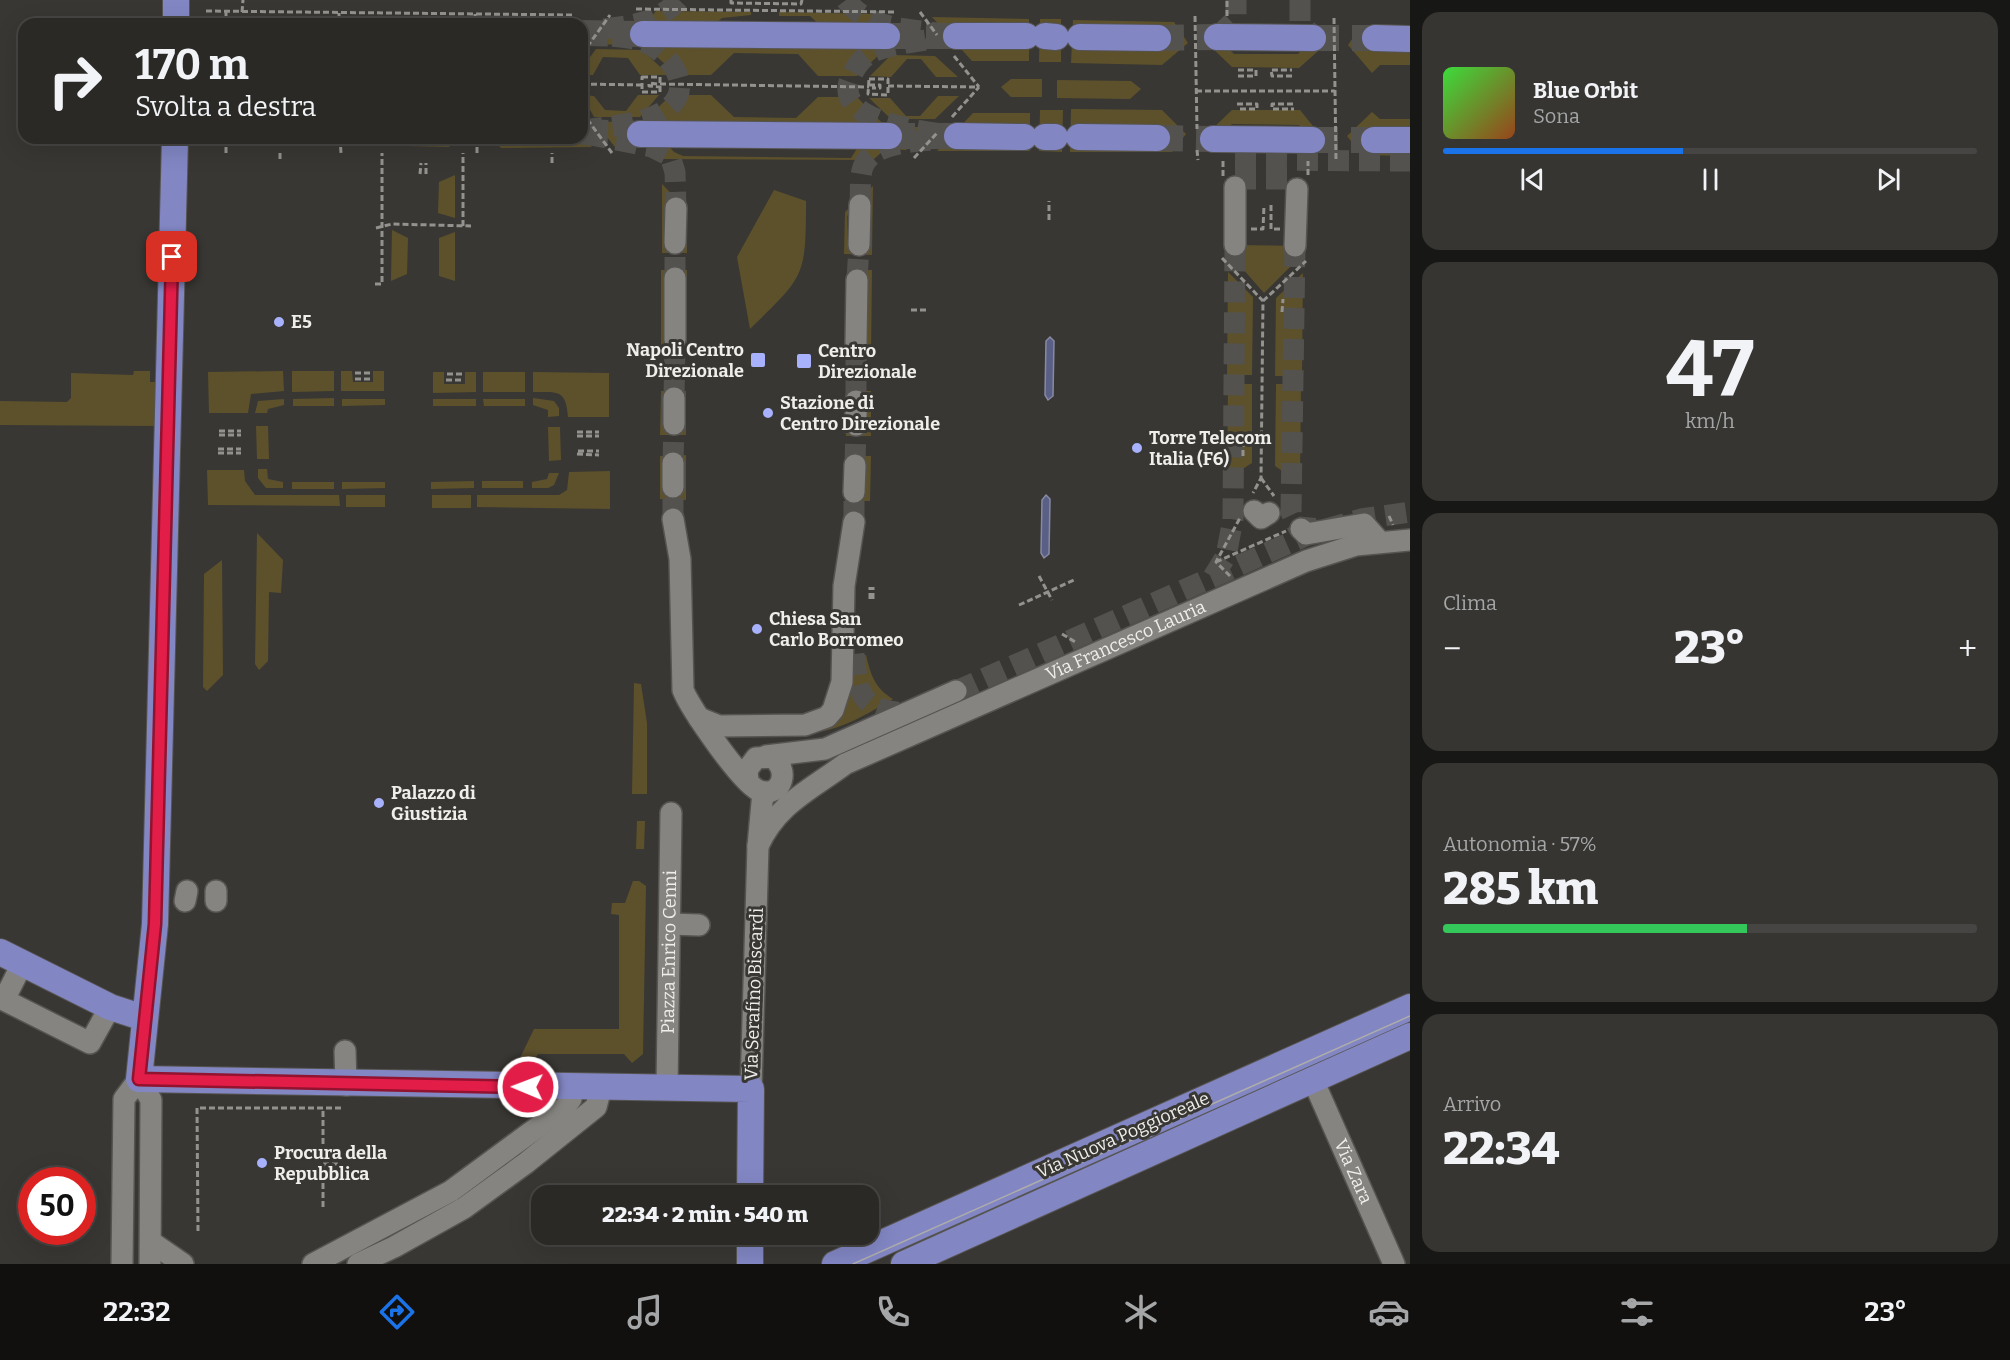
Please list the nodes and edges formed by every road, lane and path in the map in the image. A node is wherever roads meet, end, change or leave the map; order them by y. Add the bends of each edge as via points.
1 (176, 0) edge
2 (243, 0) edge
3 (731, 0) edge
4 (802, 0) edge
5 (1227, 0) edge
6 (636, 9) dead end
7 (207, 11) dead end
8 (226, 11) junction
9 (242, 12) junction
10 (339, 12) junction
11 (897, 12) dead end
12 (475, 14) junction
13 (574, 15) dead end
14 (610, 15) dead end
15 (1195, 16) dead end
16 (176, 18) edge
17 (226, 18) edge
18 (339, 18) edge
19 (475, 18) edge
20 (1334, 18) dead end
21 (1222, 27) joint
22 (643, 34) tunnel mouth
23 (888, 36) tunnel mouth
24 (956, 36) tunnel mouth
25 (1158, 38) tunnel mouth
26 (1313, 38) dead end
27 (1375, 38) tunnel mouth
28 (1410, 39) edge
29 (588, 46) edge
30 (1238, 70) dead end
31 (1292, 70) dead end
32 (1238, 76) dead end
33 (1292, 76) dead end
34 (588, 84) edge
35 (642, 85) junction
36 (659, 85) junction
37 (888, 86) junction
38 (870, 87) junction
39 (979, 87) dead end
40 (1196, 91) junction
41 (1335, 91) junction
42 (1237, 104) dead end
43 (1293, 104) dead end
44 (1237, 109) dead end
45 (1293, 109) dead end
46 (588, 120) edge
47 (640, 134) tunnel mouth
48 (889, 136) tunnel mouth
49 (957, 136) tunnel mouth
50 (1157, 138) tunnel mouth
51 (1312, 140) tunnel mouth
52 (1374, 140) tunnel mouth
53 (1410, 140) edge
54 (174, 144) edge
55 (226, 144) edge
56 (340, 144) edge
57 (477, 144) edge
58 (1208, 146) junction
59 (226, 153) dead end
60 (280, 153) dead end
61 (340, 153) dead end
62 (382, 153) dead end
63 (463, 153) dead end
64 (477, 153) dead end
65 (552, 153) dead end
66 (612, 153) dead end
67 (280, 159) dead end
68 (1198, 160) dead end
69 (1336, 161) dead end
70 (421, 163) dead end
71 (426, 163) dead end
72 (552, 163) dead end
73 (420, 174) dead end
74 (426, 174) dead end
75 (1229, 185) joint
76 (1297, 189) dead end
77 (1049, 201) dead end
78 (860, 205) tunnel mouth
79 (1264, 205) dead end
80 (1271, 205) dead end
81 (676, 208) tunnel mouth
82 (1049, 220) dead end
83 (383, 226) junction
84 (463, 226) junction
85 (471, 226) dead end
86 (376, 228) dead end
87 (1250, 229) dead end
88 (1271, 229) dead end
89 (675, 243) tunnel mouth
90 (859, 245) tunnel mouth
91 (1228, 246) joint
92 (1295, 246) tunnel mouth
93 (675, 278) tunnel mouth
94 (857, 280) tunnel mouth
95 (375, 284) dead end
96 (1283, 299) dead end
97 (911, 310) dead end
98 (926, 310) dead end
99 (1282, 312) dead end
100 (675, 340) tunnel mouth
101 (856, 343) tunnel mouth
102 (355, 373) dead end
103 (370, 373) dead end
104 (447, 374) dead end
105 (462, 374) dead end
106 (355, 379) dead end
107 (370, 379) dead end
108 (446, 380) dead end
109 (462, 380) dead end
110 (674, 398) tunnel mouth
111 (856, 401) tunnel mouth
112 (674, 424) tunnel mouth
113 (856, 425) tunnel mouth
114 (219, 433) dead end
115 (241, 433) dead end
116 (577, 434) dead end
117 (599, 434) dead end
118 (1243, 442) dead end
119 (218, 451) dead end
120 (241, 451) dead end
121 (577, 452) dead end
122 (599, 453) dead end
123 (1243, 456) dead end
124 (673, 463) tunnel mouth
125 (855, 465) tunnel mouth
126 (673, 487) tunnel mouth
127 (854, 492) tunnel mouth
128 (673, 519) tunnel mouth
129 (1298, 528) joint
130 (1410, 540) edge
131 (1379, 541) junction
132 (1216, 562) junction
133 (1039, 576) dead end
134 (1234, 579) dead end
135 (1074, 580) dead end
136 (872, 587) dead end
137 (872, 599) dead end
138 (1052, 600) dead end
139 (1019, 606) dead end
140 (1062, 634) dead end
141 (1083, 648) dead end
142 (854, 654) tunnel mouth
143 (956, 691) tunnel mouth
144 (696, 715) junction
145 (764, 756) junction
146 (728, 759) junction
147 (761, 788) junction
148 (807, 792) junction
149 (671, 813) dead end
150 (758, 846) junction
151 (670, 924) junction
152 (699, 925) dead end
153 (11, 958) edge
154 (110, 1007) junction
155 (1410, 1007) edge
156 (144, 1018) junction
157 (1410, 1019) edge
158 (1410, 1036) edge
159 (345, 1051) dead end
160 (139, 1079) junction
161 (1313, 1080) junction
162 (667, 1088) junction
163 (751, 1089) junction
164 (572, 1093) junction
165 (345, 1096) junction
166 (598, 1097) junction
167 (324, 1108) junction
168 (323, 1164) junction
169 (340, 1164) dead end
170 (750, 1185) edge
171 (323, 1207) dead end
172 (198, 1231) dead end
173 (151, 1242) junction
174 (750, 1245) edge
175 (122, 1264) edge
176 (150, 1264) edge
177 (183, 1264) edge
178 (313, 1264) edge
179 (358, 1264) edge
180 (750, 1264) edge
181 (835, 1264) edge
182 (862, 1264) edge
183 (904, 1264) edge
184 (1394, 1264) edge

1 - 16 main road
2 - 9 path
3 - 4 path via 801,4
5 - 21 path
6 - 11 path
7 - 8 path
8 - 9 path
8 - 17 path
9 - 10 path
10 - 12 path
10 - 18 path
12 - 13 path
12 - 19 path
14 - 29 path
15 - 40 path
20 - 41 path
21 - 26 main road
22 - 23 main road
24 - 25 main road
27 - 28 main road
30 - 32 path via 1256,70 1256,76
31 - 33 path via 1271,70 1272,76
34 - 35 path
35 - 36 path via 642,92 660,92
35 - 36 path via 642,77 660,77
36 - 38 path
37 - 38 path via 888,79 869,79
37 - 38 path via 888,94 868,94
37 - 39 path
40 - 41 path
40 - 58 path
41 - 69 path
42 - 44 path via 1257,104 1257,109
43 - 45 path via 1272,104 1272,109
46 - 66 path
47 - 48 main road
49 - 50 main road
51 - 58 main road
52 - 53 main road
54 - 156 main road via 155,924
55 - 59 path
56 - 61 path
57 - 64 path
58 - 68 path
58 - 75 path
60 - 67 path
62 - 83 path
63 - 84 path
65 - 72 path
70 - 73 path
71 - 74 path
75 - 91 street
76 - 92 street
77 - 82 path
78 - 90 street
79 - 87 path via 1263,229
80 - 88 path
81 - 89 street
83 - 84 path
83 - 86 path
83 - 95 path via 382,284
84 - 85 path
91 - 132 path via 1222,258 1263,301 1261,478 1254,508
93 - 100 street
94 - 101 street
96 - 99 path
97 - 98 path
102 - 103 path
104 - 105 path
106 - 107 path
108 - 109 path
110 - 112 street
111 - 113 street
114 - 115 path
116 - 117 path
118 - 123 path
119 - 120 path
121 - 122 path
124 - 126 street
125 - 127 street
128 - 144 street via 680,559 681,678
129 - 131 street via 1306,534 1364,524
129 - 132 path
130 - 131 street, Via Francesco Lauria
131 - 148 street, Via Francesco Lauria via 1356,544 1306,561 845,764
132 - 134 path
133 - 138 path
135 - 139 path, bridge
136 - 137 path
140 - 141 path
142 - 144 street via 854,522 844,586 842,682 839,700 827,717 805,725 790,726 756,718 711,725
143 - 145 street via 825,748
144 - 146 street
145 - 146 street via 740,754
145 - 147 street via 749,765
145 - 147 street via 778,760 783,771 781,783
146 - 147 street
147 - 148 street
147 - 150 street, Via Serafino Biscardi
148 - 150 street, Via Francesco Lauria via 777,813
149 - 151 street, Piazza Enrico Cenni
150 - 163 street, Via Serafino Biscardi
151 - 152 street
151 - 162 street, Piazza Enrico Cenni
153 - 154 main road
153 - 154 street via 4,1000 90,1043
154 - 156 main road
155 - 181 main road, Via Nuova Poggioreale
156 - 160 main road
157 - 182 street
158 - 161 main road, Via Nuova Poggioreale
159 - 165 street
160 - 165 main road
160 - 173 street via 151,1100
160 - 175 street via 124,1099
161 - 183 main road, Via Nuova Poggioreale
161 - 184 street, Via Zara
162 - 163 main road
162 - 166 main road
163 - 170 main road, Via Serafino Biscardi
164 - 165 main road
164 - 166 main road
164 - 178 street via 565,1107 452,1191
165 - 167 path
166 - 179 street via 526,1163 464,1208
167 - 168 path
167 - 172 path via 197,1108
168 - 169 path
168 - 171 path
173 - 176 street
173 - 177 street
174 - 180 main road

